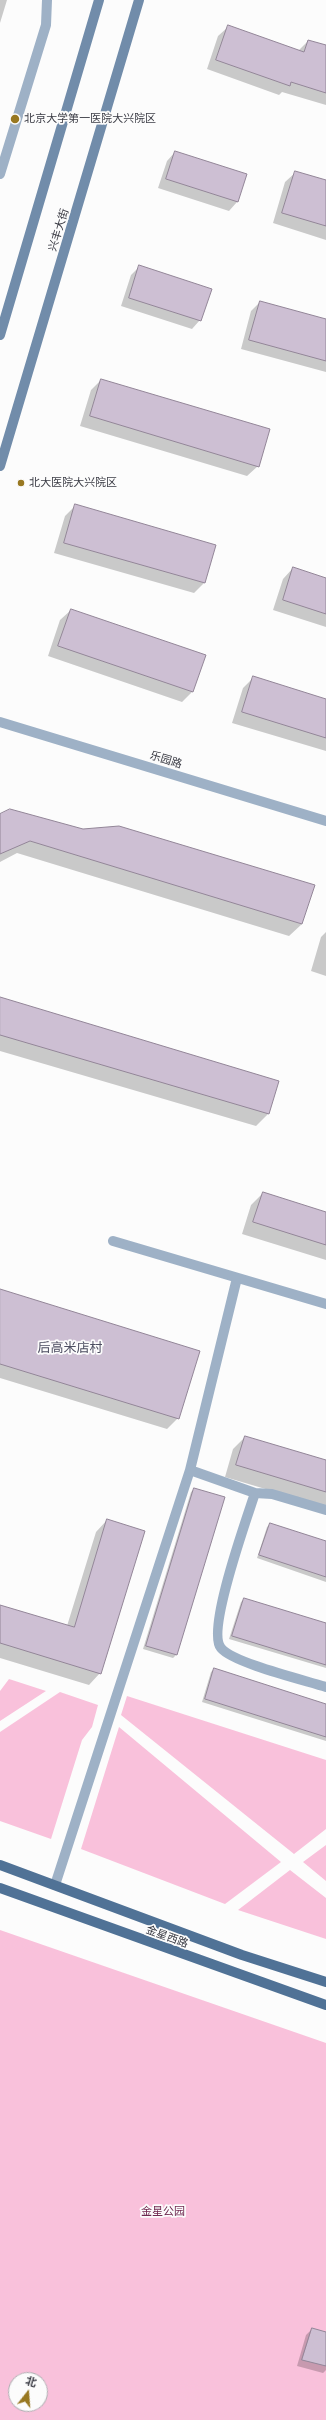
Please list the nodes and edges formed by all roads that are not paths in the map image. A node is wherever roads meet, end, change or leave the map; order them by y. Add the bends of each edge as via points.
1 (47, 0) edge
2 (99, 0) edge
3 (139, 0) edge
4 (0, 174) edge
5 (0, 336) edge
6 (0, 466) edge
7 (0, 722) edge
8 (326, 821) edge
9 (113, 1241) dead end
10 (237, 1278) junction
11 (326, 1304) edge
12 (190, 1470) junction
13 (255, 1493) junction
14 (326, 1510) edge
15 (326, 1687) edge
16 (0, 1865) edge
17 (55, 1886) junction
18 (0, 1888) edge
19 (326, 1982) edge
20 (326, 2005) edge

1 - 4 street via 46,26
2 - 5 main road
3 - 6 main road, 兴丰大街
7 - 8 street, 乐园路
9 - 10 street
10 - 11 street
10 - 12 street
12 - 13 street
12 - 17 street
13 - 14 street via 272,1494
13 - 15 street via 219,1611 216,1638 221,1648 244,1662
16 - 17 main road, 金星西路
17 - 19 main road, 金星西路 via 242,1955
18 - 20 main road, 金星西路

